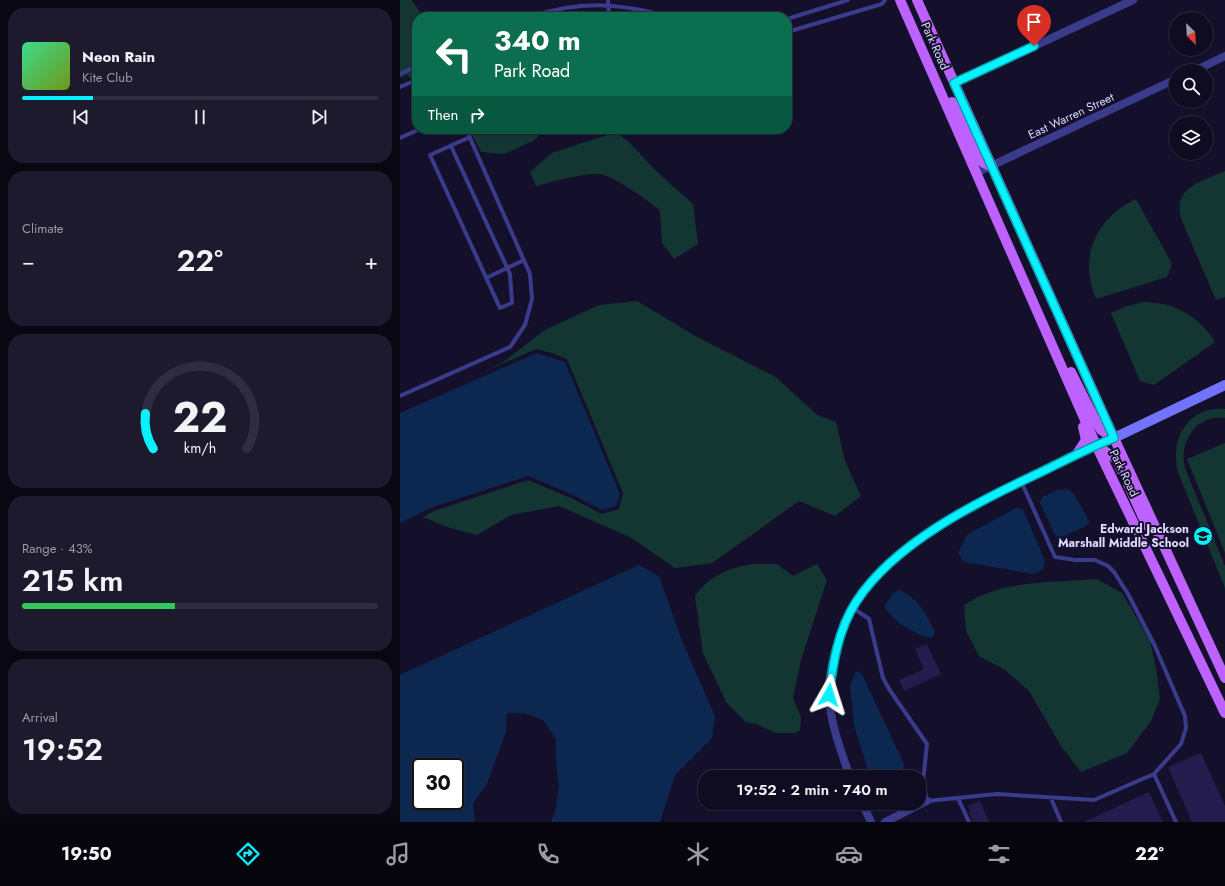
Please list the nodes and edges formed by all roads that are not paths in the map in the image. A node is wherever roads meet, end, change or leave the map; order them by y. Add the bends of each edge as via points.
1 (848, 0) edge
2 (885, 0) edge
3 (900, 0) edge
4 (917, 0) edge
5 (1133, 0) edge
6 (609, 1) edge
7 (546, 12) edge
8 (609, 12) edge
9 (654, 12) edge
10 (792, 17) edge
11 (792, 31) edge
12 (1225, 56) edge
13 (928, 64) junction
14 (1208, 64) edge
15 (412, 68) edge
16 (400, 74) edge
17 (412, 82) edge
18 (1169, 82) edge
19 (954, 83) junction
20 (400, 87) edge
21 (412, 133) edge
22 (468, 134) edge
23 (470, 137) junction
24 (400, 138) edge
25 (451, 146) junction
26 (992, 167) junction
27 (976, 173) junction
28 (524, 260) junction
29 (507, 268) junction
30 (486, 278) junction
31 (1049, 338) junction
32 (1225, 385) edge
33 (400, 396) edge
34 (1114, 438) junction
35 (1096, 445) junction
36 (1078, 454) junction
37 (1021, 481) junction
38 (1166, 552) junction
39 (853, 608) junction
40 (1225, 678) edge
41 (1225, 713) edge
42 (847, 770) edge
43 (1154, 774) junction
44 (958, 798) junction
45 (1051, 798) junction
46 (927, 801) junction
47 (865, 810) edge
48 (871, 822) edge
49 (885, 822) edge
50 (969, 822) edge
51 (1061, 822) edge
52 (1176, 822) edge

1 - 10 lane
2 - 11 lane via 882,4
3 - 13 main road, Park Road
4 - 19 main road, Park Road
5 - 19 street
6 - 7 lane
6 - 8 lane
6 - 9 lane
12 - 14 street
13 - 26 main road via 942,80 976,153 982,162
13 - 27 main road, Park Road
15 - 16 lane
17 - 20 lane
18 - 26 street, East Warren Street
19 - 26 main road, Park Road
21 - 24 lane
22 - 23 lane
23 - 25 lane
23 - 28 lane
25 - 29 lane
25 - 30 lane via 430,155
26 - 27 street, East Warren Street
26 - 34 main road, Park Road
27 - 31 main road, Park Road
28 - 29 lane
28 - 33 lane via 530,274 532,299 525,325 510,347
29 - 30 lane
29 - 30 lane via 510,274 512,303 500,308
31 - 34 main road via 1067,364 1101,430
31 - 35 main road, Park Road
31 - 36 main road via 1056,364 1083,427 1086,440
32 - 34 street
34 - 35 street
34 - 38 main road, Park Road
35 - 36 street
35 - 38 main road via 1117,460 1157,544
35 - 41 main road, Park Road
36 - 37 street
37 - 39 street via 949,520 899,555 870,583
37 - 43 lane via 1058,559 1095,560 1108,566 1128,594 1154,644 1186,721 1182,744
38 - 40 main road, Park Road
39 - 42 street via 842,630 833,661 829,695 836,738
39 - 46 lane via 869,619 883,678 927,744 923,782
43 - 45 lane via 1094,800
43 - 52 lane
44 - 45 lane via 997,794
44 - 46 lane
44 - 50 lane
45 - 51 lane
46 - 49 street
47 - 48 street

